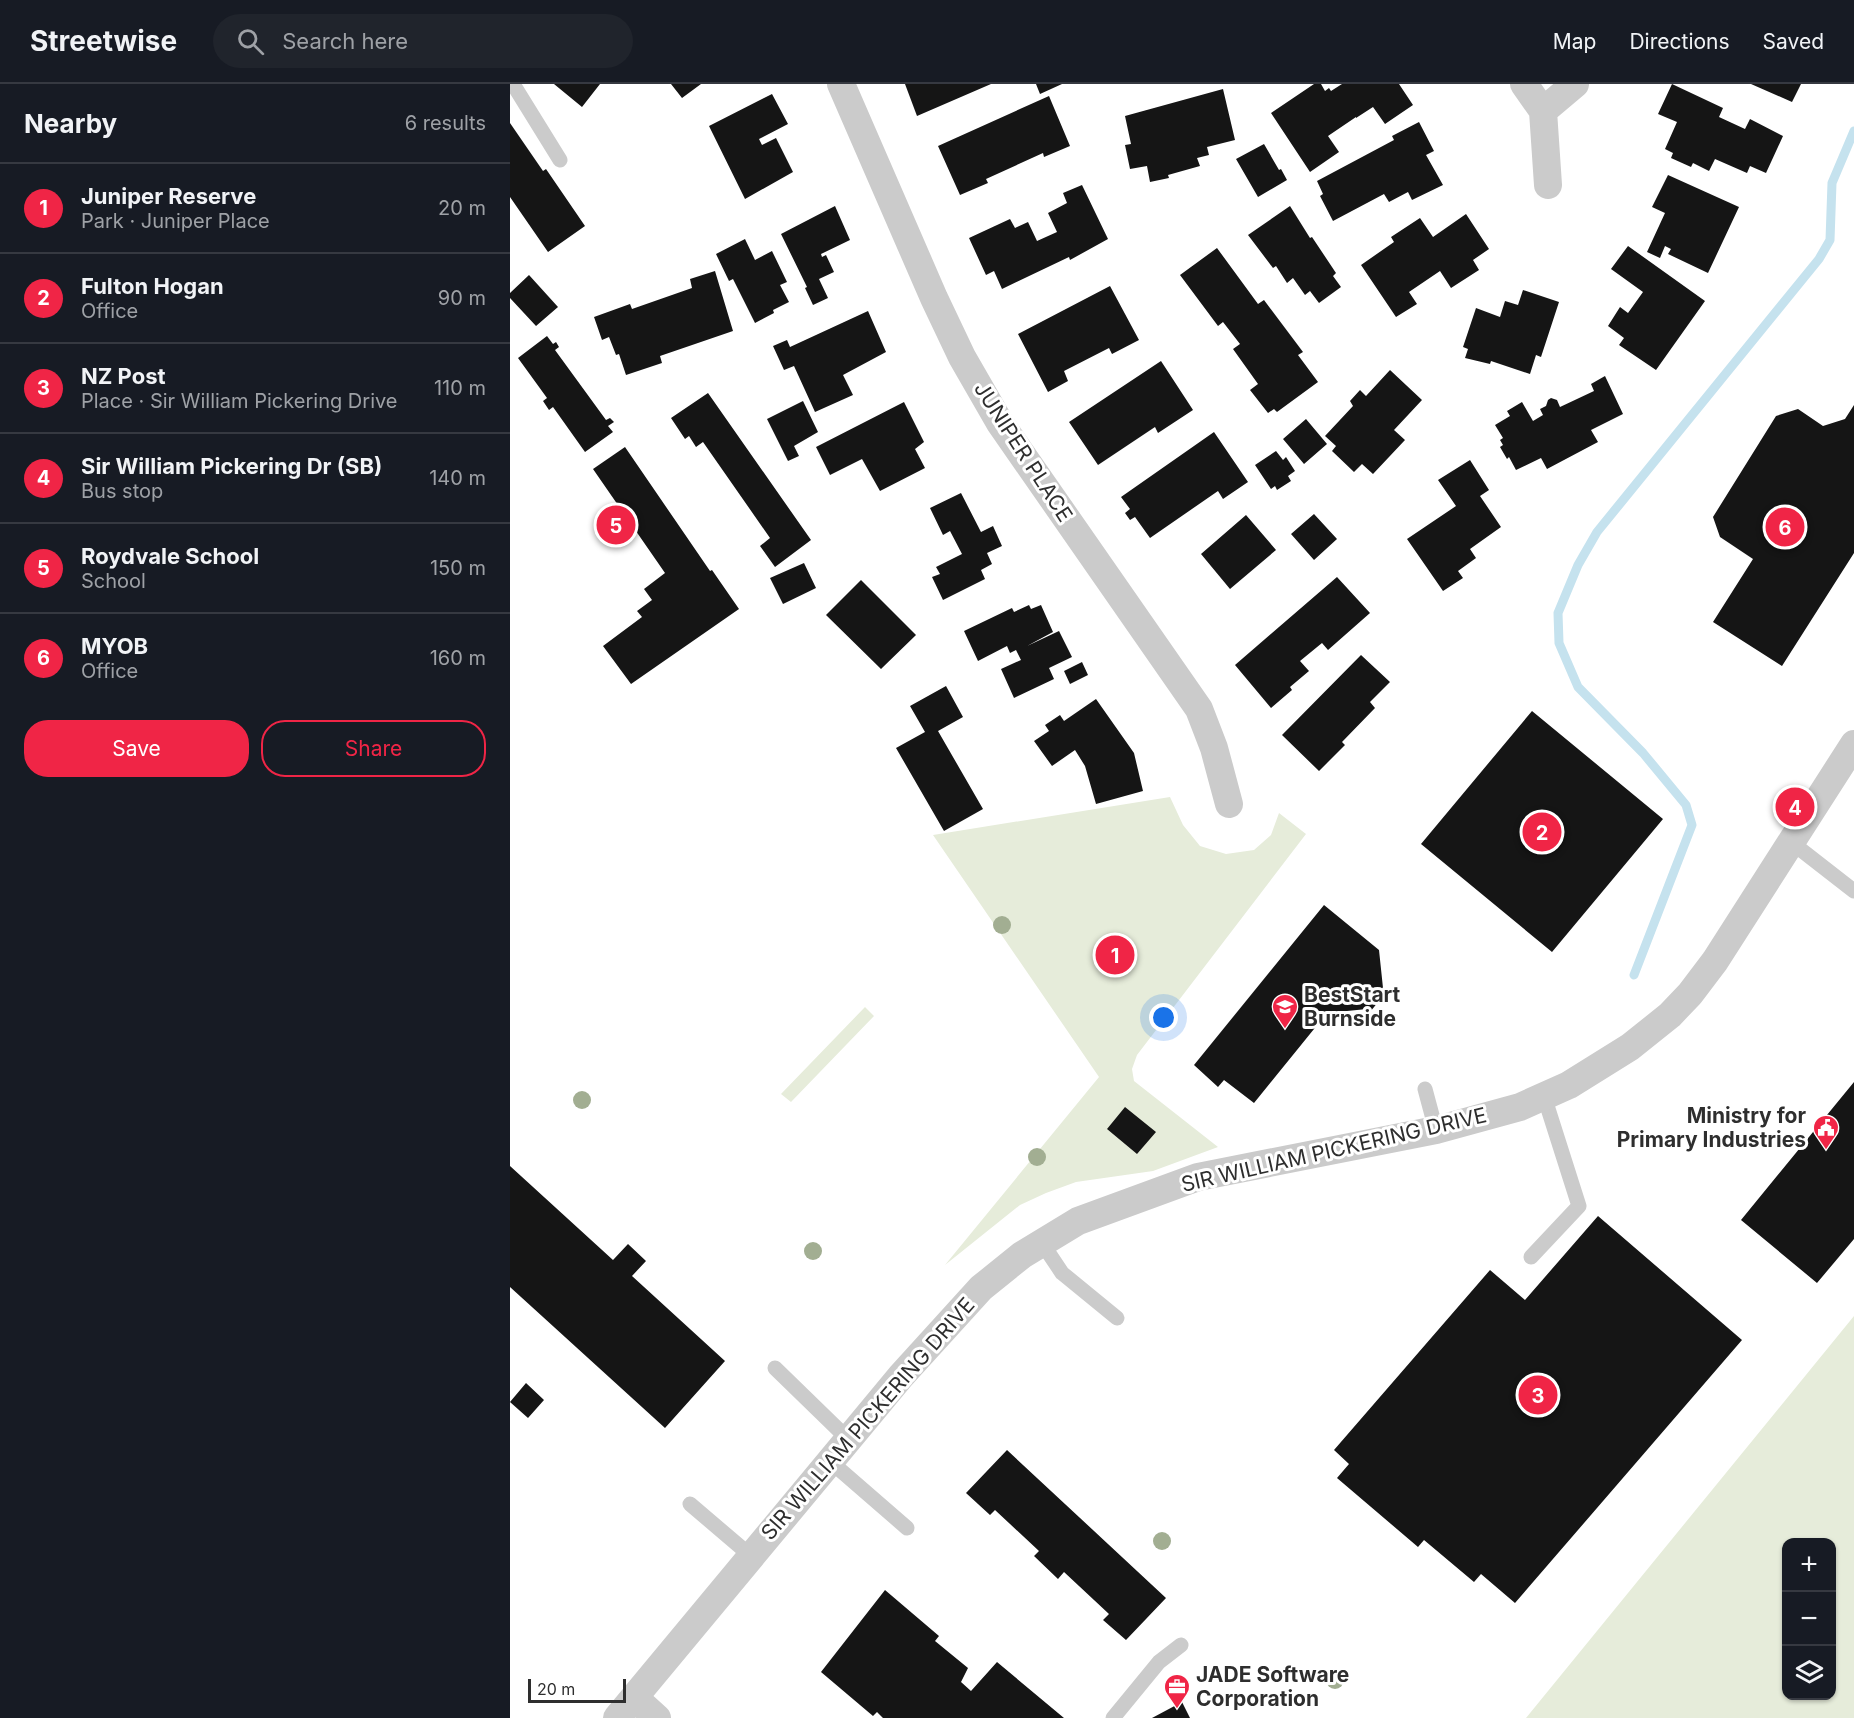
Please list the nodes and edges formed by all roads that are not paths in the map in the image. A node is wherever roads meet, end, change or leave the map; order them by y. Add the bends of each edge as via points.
1 (513, 84) edge
2 (841, 84) edge
3 (1524, 84) edge
4 (1575, 84) edge
5 (1543, 111) junction
6 (560, 160) dead end
7 (1548, 185) dead end
8 (1854, 744) edge
9 (1229, 804) dead end
10 (1791, 842) junction
11 (1854, 891) edge
12 (1425, 1089) dead end
13 (1544, 1096) junction
14 (1436, 1130) junction
15 (1042, 1243) junction
16 (1531, 1257) dead end
17 (1117, 1318) dead end
18 (775, 1368) dead end
19 (849, 1440) junction
20 (831, 1462) junction
21 (690, 1504) dead end
22 (907, 1528) dead end
23 (751, 1556) junction
24 (1181, 1645) dead end
25 (626, 1708) edge
26 (657, 1718) edge
27 (1113, 1718) edge

1 - 6 lane
2 - 9 street, JUNIPER PLACE via 962,357 1000,423 1199,709
3 - 5 street
4 - 5 street
5 - 7 street
8 - 10 street, SIR WILLIAM PICKERING DRIVE
10 - 11 lane
10 - 13 street, SIR WILLIAM PICKERING DRIVE via 1715,961 1670,1015 1622,1053
12 - 14 lane
13 - 14 street, SIR WILLIAM PICKERING DRIVE via 1520,1107
13 - 16 lane via 1579,1206
14 - 15 street, SIR WILLIAM PICKERING DRIVE via 1198,1177 1078,1221
15 - 17 lane via 1062,1274
15 - 19 street, SIR WILLIAM PICKERING DRIVE via 981,1288
18 - 19 lane
19 - 20 street, SIR WILLIAM PICKERING DRIVE
20 - 22 lane
20 - 23 street, SIR WILLIAM PICKERING DRIVE
21 - 23 lane
23 - 25 street, SIR WILLIAM PICKERING DRIVE
24 - 27 lane via 1159,1662
25 - 26 street

